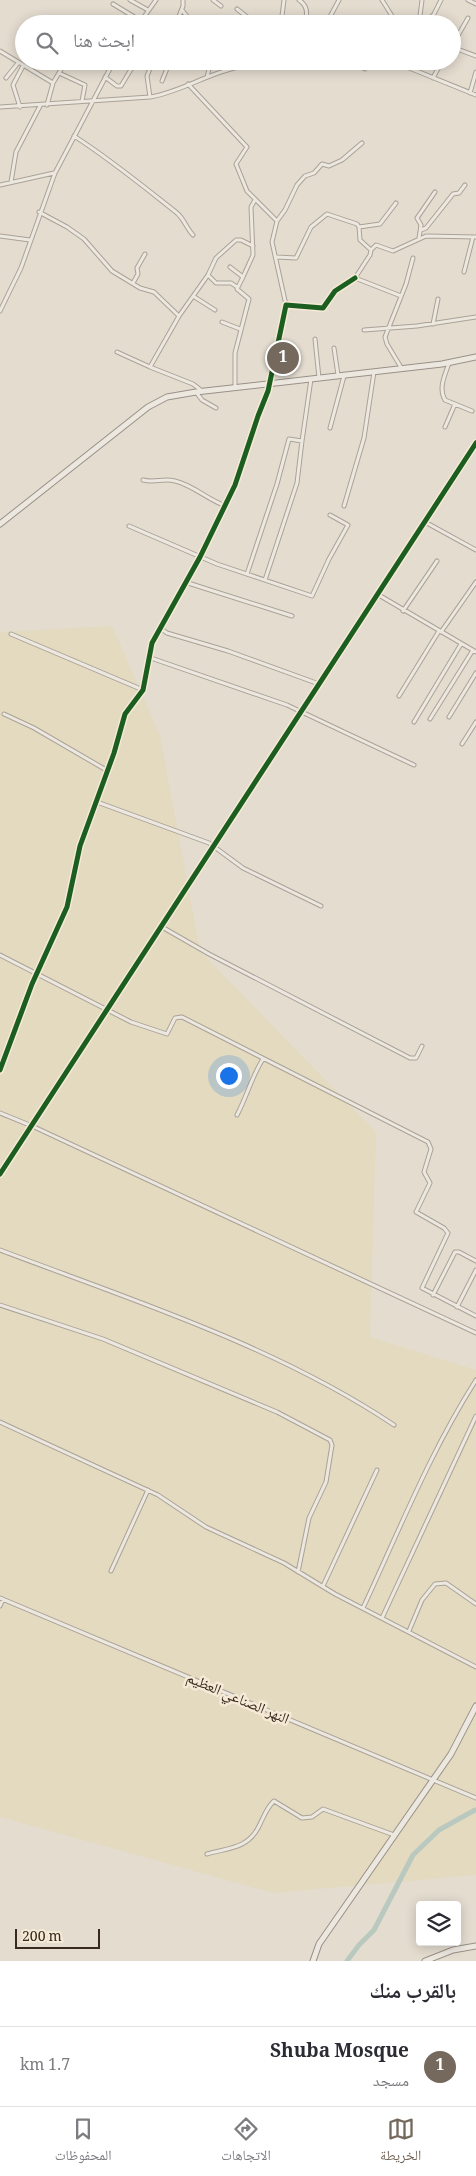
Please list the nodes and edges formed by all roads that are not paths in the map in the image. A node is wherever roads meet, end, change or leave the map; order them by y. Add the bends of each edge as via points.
1 (130, 0) edge
2 (156, 0) edge
3 (183, 0) edge
4 (213, 0) edge
5 (284, 0) edge
6 (299, 0) edge
7 (339, 0) edge
8 (382, 0) edge
9 (422, 0) edge
10 (441, 0) edge
11 (468, 0) edge
12 (113, 4) dead end
13 (476, 4) edge
14 (221, 6) dead end
15 (237, 8) dead end
16 (148, 10) junction
17 (182, 10) junction
18 (130, 15) edge
19 (145, 15) edge
20 (180, 15) edge
21 (186, 15) edge
22 (245, 15) edge
23 (282, 15) edge
24 (305, 15) edge
25 (331, 15) edge
26 (391, 15) edge
27 (421, 15) edge
28 (433, 15) edge
29 (468, 18) dead end
30 (461, 31) edge
31 (461, 50) edge
32 (0, 51) edge
33 (476, 56) edge
34 (15, 61) edge
35 (15, 67) edge
36 (21, 70) edge
37 (30, 70) edge
38 (61, 70) edge
39 (109, 70) edge
40 (130, 70) edge
41 (149, 70) edge
42 (166, 70) edge
43 (209, 70) edge
44 (226, 70) edge
45 (415, 70) edge
46 (437, 70) edge
47 (476, 72) edge
48 (59, 73) junction
49 (105, 77) junction
50 (208, 77) junction
51 (6, 78) dead end
52 (433, 78) junction
53 (162, 81) dead end
54 (53, 83) junction
55 (188, 84) junction
56 (470, 93) junction
57 (476, 95) edge
58 (150, 97) junction
59 (92, 100) junction
60 (82, 102) junction
61 (47, 105) junction
62 (0, 106) edge
63 (40, 106) junction
64 (20, 107) junction
65 (74, 136) junction
66 (362, 143) dead end
67 (55, 173) junction
68 (11, 182) junction
69 (465, 185) dead end
70 (0, 186) edge
71 (435, 192) dead end
72 (255, 200) junction
73 (396, 203) dead end
74 (39, 212) junction
75 (277, 221) junction
76 (359, 228) junction
77 (420, 230) junction
78 (193, 235) dead end
79 (0, 236) edge
80 (474, 237) edge
81 (419, 239) junction
82 (30, 240) junction
83 (253, 246) junction
84 (371, 250) junction
85 (144, 254) dead end
86 (277, 257) junction
87 (413, 258) dead end
88 (230, 267) dead end
89 (464, 272) dead end
90 (208, 275) junction
91 (243, 276) junction
92 (355, 278) junction
93 (133, 283) junction
94 (237, 287) junction
95 (193, 296) junction
96 (401, 296) junction
97 (438, 299) dead end
98 (286, 305) junction
99 (215, 310) dead end
100 (0, 312) edge
101 (179, 316) junction
102 (476, 318) edge
103 (222, 322) dead end
104 (433, 324) junction
105 (240, 329) junction
106 (388, 329) junction
107 (364, 330) dead end
108 (315, 339) dead end
109 (334, 348) dead end
110 (117, 352) dead end
111 (476, 357) edge
112 (449, 363) junction
113 (150, 367) junction
114 (402, 369) junction
115 (374, 372) junction
116 (344, 375) junction
117 (338, 376) junction
118 (319, 378) junction
119 (311, 379) junction
120 (270, 384) junction
121 (235, 388) junction
122 (203, 391) junction
123 (196, 392) junction
124 (454, 404) junction
125 (216, 408) dead end
126 (472, 412) dead end
127 (445, 427) dead end
128 (330, 428) dead end
129 (302, 441) junction
130 (476, 443) edge
131 (143, 480) dead end
132 (226, 506) junction
133 (344, 506) dead end
134 (330, 515) dead end
135 (425, 522) junction
136 (0, 524) edge
137 (129, 526) dead end
138 (476, 550) edge
139 (200, 557) junction
140 (437, 561) dead end
141 (247, 574) junction
142 (265, 580) junction
143 (186, 582) junction
144 (476, 582) edge
145 (377, 594) junction
146 (403, 611) junction
147 (292, 616) dead end
148 (160, 628) junction
149 (440, 632) junction
150 (11, 634) dead end
151 (461, 644) junction
152 (474, 651) edge
153 (148, 657) junction
154 (476, 673) edge
155 (319, 684) junction
156 (143, 690) junction
157 (399, 696) dead end
158 (301, 711) junction
159 (4, 714) dead end
160 (449, 717) dead end
161 (430, 719) dead end
162 (414, 722) dead end
163 (476, 722) edge
164 (462, 744) dead end
165 (414, 765) dead end
166 (108, 771) junction
167 (98, 802) junction
168 (214, 846) junction
169 (320, 906) dead end
170 (162, 926) junction
171 (0, 955) edge
172 (36, 974) junction
173 (107, 1011) junction
174 (422, 1046) dead end
175 (263, 1059) junction
176 (0, 1070) edge
177 (0, 1114) edge
178 (237, 1115) dead end
179 (32, 1126) junction
180 (0, 1174) edge
181 (0, 1250) edge
182 (476, 1261) edge
183 (476, 1270) edge
184 (433, 1295) junction
185 (0, 1305) edge
186 (458, 1307) junction
187 (476, 1316) edge
188 (476, 1333) edge
189 (476, 1380) edge
190 (476, 1416) edge
191 (0, 1422) edge
192 (394, 1425) dead end
193 (377, 1470) dead end
194 (148, 1490) junction
195 (111, 1571) dead end
196 (298, 1572) junction
197 (323, 1586) junction
198 (2, 1599) edge
199 (476, 1604) edge
200 (0, 1606) edge
201 (363, 1608) junction
202 (382, 1618) junction
203 (408, 1631) junction
204 (476, 1667) edge
205 (476, 1706) edge
206 (433, 1780) junction
207 (476, 1798) edge
208 (394, 1835) junction
209 (207, 1854) dead end
210 (476, 1946) edge
211 (313, 1961) edge
212 (425, 1961) edge

1 - 16 street
2 - 16 street
3 - 17 street
4 - 14 street
5 - 23 street
6 - 24 street via 306,7
7 - 25 street
8 - 26 street
9 - 27 street
10 - 28 street
11 - 13 street
12 - 18 street
15 - 22 street
16 - 19 street
17 - 20 street
17 - 21 street
29 - 30 street
31 - 33 street
32 - 34 street
35 - 51 street
36 - 64 street via 13,85
37 - 54 street
38 - 48 street
39 - 49 street
40 - 49 street via 120,87
41 - 58 street via 147,76
42 - 53 street
43 - 50 street
44 - 50 street
45 - 52 street
46 - 52 street
47 - 56 street
48 - 54 street
48 - 60 street via 85,86
49 - 59 street
50 - 55 street
52 - 56 street
54 - 61 street
55 - 58 street
55 - 72 street via 247,147 236,164 245,188
56 - 57 street
58 - 59 street
59 - 60 street
59 - 65 street
60 - 61 street
61 - 63 street
62 - 64 street
63 - 64 street
63 - 68 street via 16,152
65 - 67 street
65 - 78 street via 116,163 178,214
66 - 75 street via 342,160 329,166 322,164 301,180
67 - 68 street
67 - 74 street
68 - 70 street
69 - 77 street via 459,193 453,194 426,228
71 - 77 street via 417,218
72 - 75 street
72 - 83 street via 251,207
73 - 76 street via 380,224
74 - 82 street
74 - 93 street via 84,239 112,271
75 - 86 street via 272,239
76 - 84 street via 360,240
76 - 86 street via 350,221 324,215 311,227 296,258
77 - 81 street
79 - 82 street
80 - 81 street via 426,236
80 - 89 street
81 - 84 street via 396,251 377,245
82 - 100 street
83 - 90 street via 236,240 214,260
83 - 91 street via 253,254
84 - 92 street
85 - 93 street
86 - 98 street
87 - 96 street
88 - 91 street
90 - 94 street via 216,283 231,282
90 - 95 street
91 - 94 street
92 - 96 street
92 - 98 street via 335,291 323,308
93 - 101 street via 154,292
94 - 105 street via 237,291 249,299
95 - 99 street
95 - 101 street
96 - 106 street
97 - 104 street
98 - 120 street
101 - 113 street
102 - 104 street
103 - 105 street
104 - 106 street
105 - 121 street via 234,361
106 - 107 street
106 - 114 street via 387,344
108 - 118 street
109 - 117 street
110 - 113 street
111 - 112 street
112 - 114 street
112 - 124 street via 441,389 445,400
113 - 122 street
114 - 115 street
115 - 116 street
115 - 133 street via 364,438
116 - 117 street
116 - 128 street
117 - 118 street
118 - 119 street
119 - 120 street
119 - 129 street
120 - 121 street
120 - 132 street
121 - 122 street
122 - 123 street
123 - 125 street
123 - 136 street via 167,398 148,407
124 - 126 street
124 - 127 street
129 - 141 street via 288,440 278,484
129 - 142 street via 297,483
130 - 135 street
131 - 132 street via 174,480
132 - 139 street
134 - 142 street via 348,525 314,596
135 - 138 street
135 - 145 street
137 - 139 street
139 - 141 street
139 - 143 street
140 - 146 street
141 - 142 street
143 - 147 street
143 - 148 street
144 - 149 street
145 - 146 street
145 - 155 street
146 - 149 street
148 - 153 street
148 - 155 street via 166,633 228,651
149 - 151 street
149 - 157 street
150 - 156 street
151 - 152 street
151 - 162 street
152 - 161 street
153 - 156 street
153 - 158 street
154 - 160 street
155 - 158 street
156 - 166 street via 125,714
158 - 165 street
158 - 168 street
159 - 166 street
163 - 164 street
166 - 167 street
167 - 168 street
167 - 172 street via 80,846 67,907
168 - 169 street via 252,873
168 - 170 street
170 - 173 street
170 - 174 street via 208,954 410,1058 416,1058
171 - 172 street
172 - 173 street
172 - 176 street
173 - 175 street via 165,1034 175,1018 180,1016
173 - 179 street
175 - 178 street
175 - 184 street via 430,1143 424,1172 430,1184 416,1212 448,1233 422,1286
177 - 179 street
179 - 180 street
179 - 188 street
181 - 192 street via 253,1348 336,1388
182 - 184 street via 455,1252
183 - 186 street
184 - 186 street
185 - 196 street via 104,1339 277,1412 330,1440 332,1448 326,1482 309,1518
186 - 187 street
189 - 201 street via 441,1438
190 - 202 street
191 - 194 street
193 - 197 street
194 - 195 street
194 - 196 street via 210,1529
196 - 197 street
197 - 201 street
198 - 200 street
198 - 206 street, النهر الصناعي العظيم
199 - 203 street via 446,1584 435,1584 422,1600
201 - 202 street
202 - 203 street
203 - 204 street
205 - 206 street via 461,1738
206 - 207 street, النهر الصناعي العظيم
206 - 208 street
208 - 209 street via 322,1809 302,1818 274,1801 248,1841 232,1849
208 - 211 street via 319,1944
210 - 212 street

